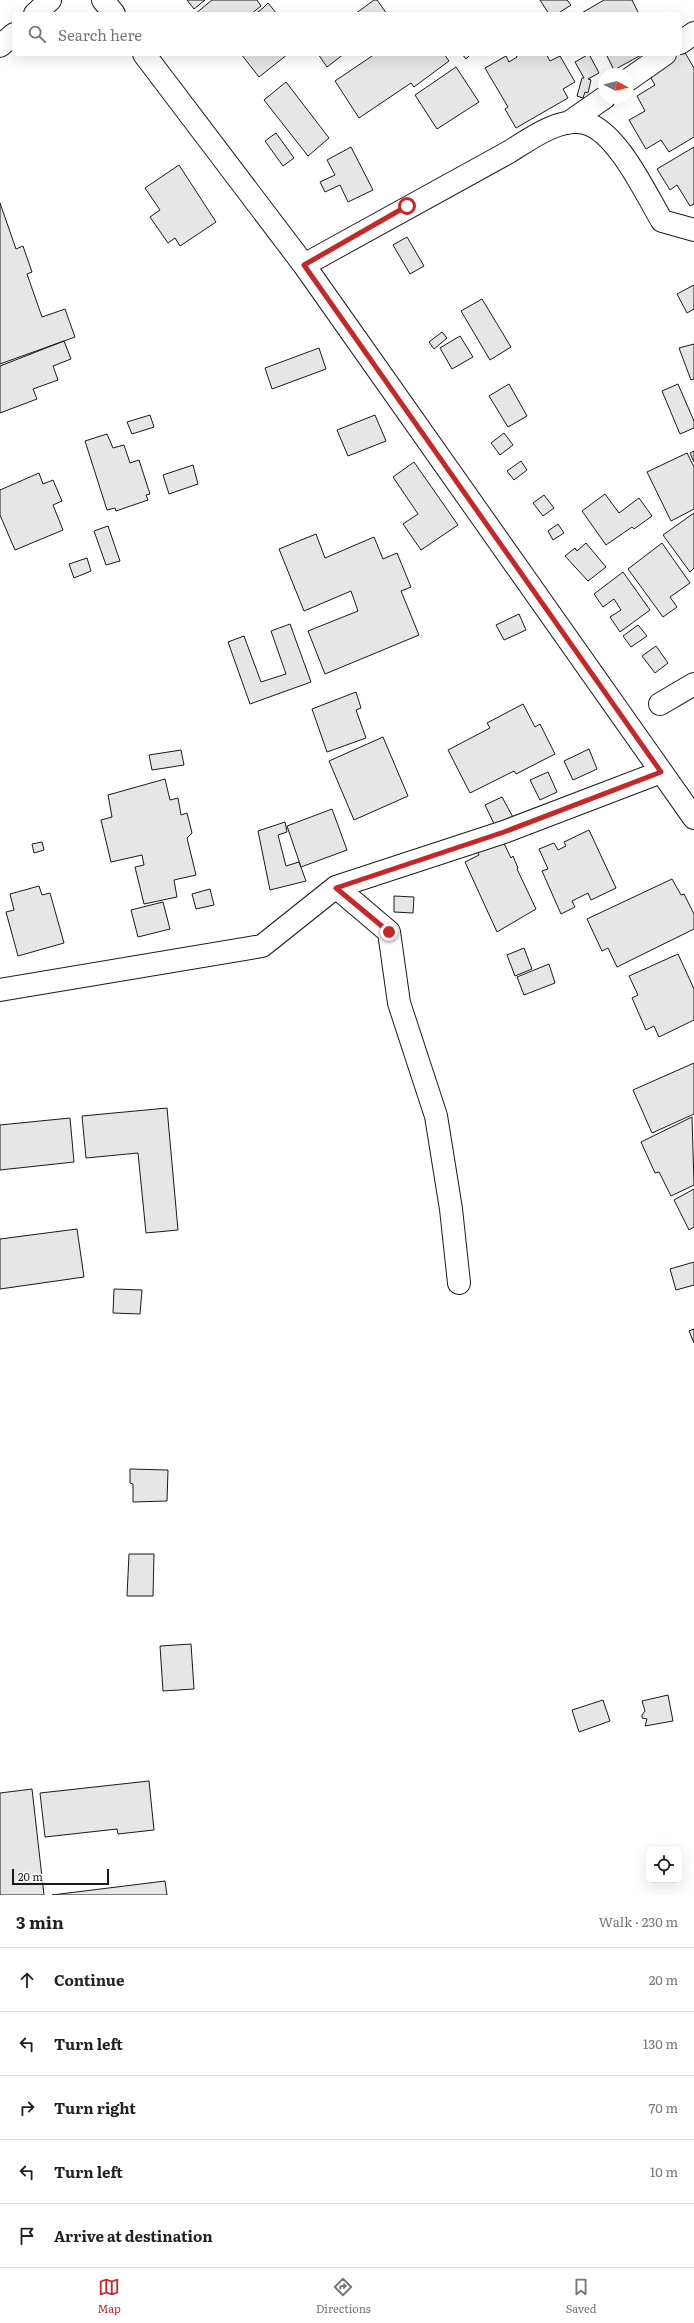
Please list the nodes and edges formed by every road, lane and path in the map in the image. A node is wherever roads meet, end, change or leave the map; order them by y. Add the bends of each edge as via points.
1 (50, 0) edge
2 (103, 0) edge
3 (37, 12) edge
4 (112, 12) edge
5 (694, 33) edge
6 (12, 36) edge
7 (682, 42) edge
8 (0, 46) edge
9 (146, 56) edge
10 (661, 56) edge
11 (634, 76) edge
12 (598, 102) edge
13 (568, 123) junction
14 (694, 230) edge
15 (304, 265) junction
16 (694, 684) edge
17 (660, 704) dead end
18 (661, 772) junction
19 (694, 818) edge
20 (336, 888) junction
21 (0, 990) edge
22 (459, 1283) dead end

1 - 3 street
2 - 4 street
5 - 7 street
6 - 8 street
9 - 15 street
10 - 11 street
12 - 13 street
13 - 14 street via 586,123 601,132 619,150 662,221
13 - 15 street via 540,132 509,152
15 - 18 street
16 - 17 street
18 - 19 street
18 - 20 street via 504,832
20 - 21 street via 262,946
20 - 22 street via 389,932 399,1003 436,1116 451,1209

